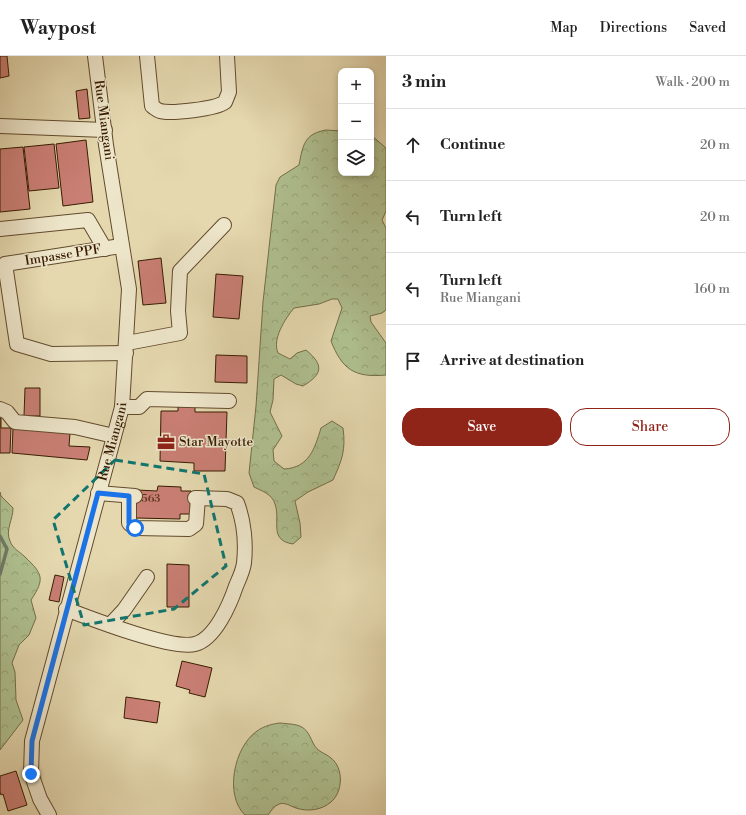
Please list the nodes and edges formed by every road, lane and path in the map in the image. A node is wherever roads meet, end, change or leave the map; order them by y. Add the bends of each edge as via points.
1 (95, 56) edge
2 (147, 56) edge
3 (227, 56) edge
4 (0, 126) edge
5 (105, 130) junction
6 (224, 225) dead end
7 (0, 229) edge
8 (121, 246) junction
9 (105, 249) junction
10 (126, 348) junction
11 (229, 401) dead end
12 (122, 406) junction
13 (0, 409) edge
14 (114, 436) junction
15 (98, 493) junction
16 (147, 577) dead end
17 (66, 609) junction
18 (110, 625) junction
19 (49, 815) edge

1 - 5 street, Rue Miangani
2 - 3 street via 152,106 166,112 214,108 225,102 229,92
4 - 5 street
5 - 8 street, Rue Miangani
6 - 10 street via 180,271 180,333
7 - 9 street via 88,220
8 - 9 street, Impasse PPF
8 - 10 street, Rue Miangani via 129,289
9 - 10 street, Impasse PPF via 5,264 17,344 51,354
10 - 12 street, Rue Miangani
11 - 12 street via 147,399 139,407
12 - 14 street, Rue Miangani
13 - 14 street via 7,412 15,422 75,427
14 - 15 street, Rue Miangani
15 - 17 street, Rue Miangani
15 - 18 street via 132,496 129,523 135,528 190,529 196,524 197,498 227,499 237,503 244,540 244,565 232,600 212,634 196,644 177,645
16 - 18 street
17 - 18 street
17 - 19 street, Rue Miangani via 32,741 31,774

